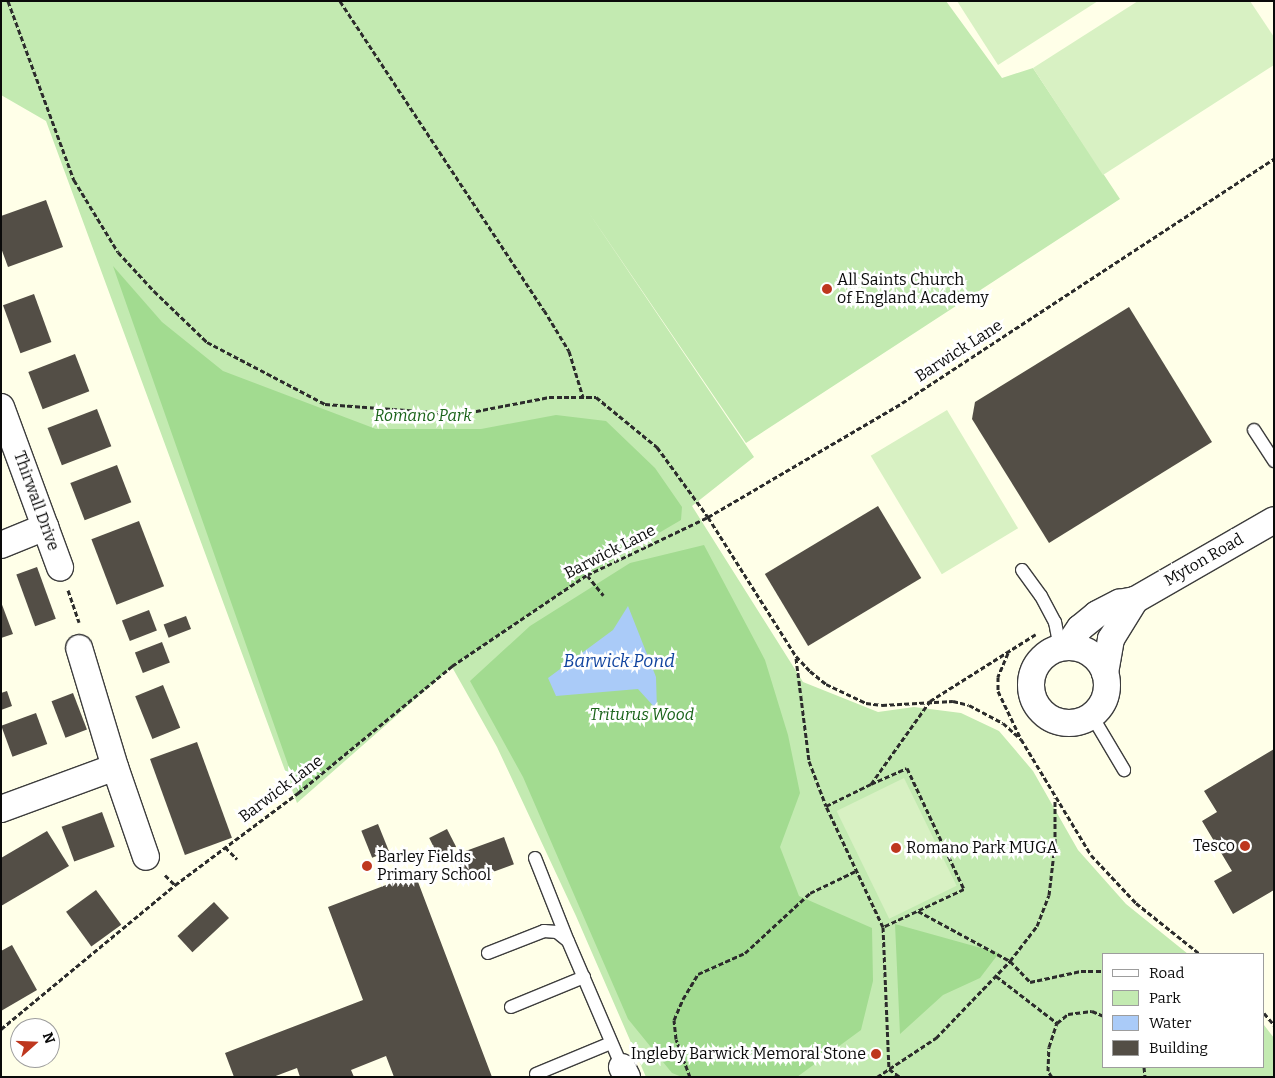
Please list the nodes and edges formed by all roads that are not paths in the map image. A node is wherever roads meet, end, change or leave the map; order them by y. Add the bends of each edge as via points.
1 (1, 407) edge
2 (1254, 430) dead end
3 (1274, 461) edge
4 (1274, 520) edge
5 (45, 527) junction
6 (1, 544) edge
7 (60, 567) road end
8 (1022, 570) dead end
9 (1135, 600) junction
10 (1064, 647) junction
11 (80, 648) road end
12 (1106, 673) junction
13 (1092, 716) junction
14 (115, 767) junction
15 (1124, 770) dead end
16 (1, 809) edge
17 (146, 857) dead end
18 (535, 858) dead end
19 (568, 941) junction
20 (488, 953) dead end
21 (584, 977) junction
22 (511, 1007) dead end
23 (610, 1043) junction
24 (624, 1072) edge
25 (536, 1074) dead end

1 - 5 street, Thirwall Drive
2 - 3 lane
4 - 9 street, Myton Road
5 - 6 street
5 - 7 street, Thirwall Drive
8 - 10 lane via 1041,596
9 - 10 street, Myton Road via 1119,603 1097,614
9 - 12 street, Myton Road via 1111,639
10 - 12 street via 1083,650 1097,659
10 - 13 street via 1047,654 1037,665 1032,679 1032,694 1038,708 1049,718 1064,723
11 - 14 street
12 - 13 street via 1105,696
13 - 15 lane
14 - 16 street
14 - 17 street
18 - 19 lane
19 - 20 lane via 557,932 544,931
19 - 21 lane
21 - 22 lane
21 - 23 lane
23 - 24 lane
23 - 25 lane

